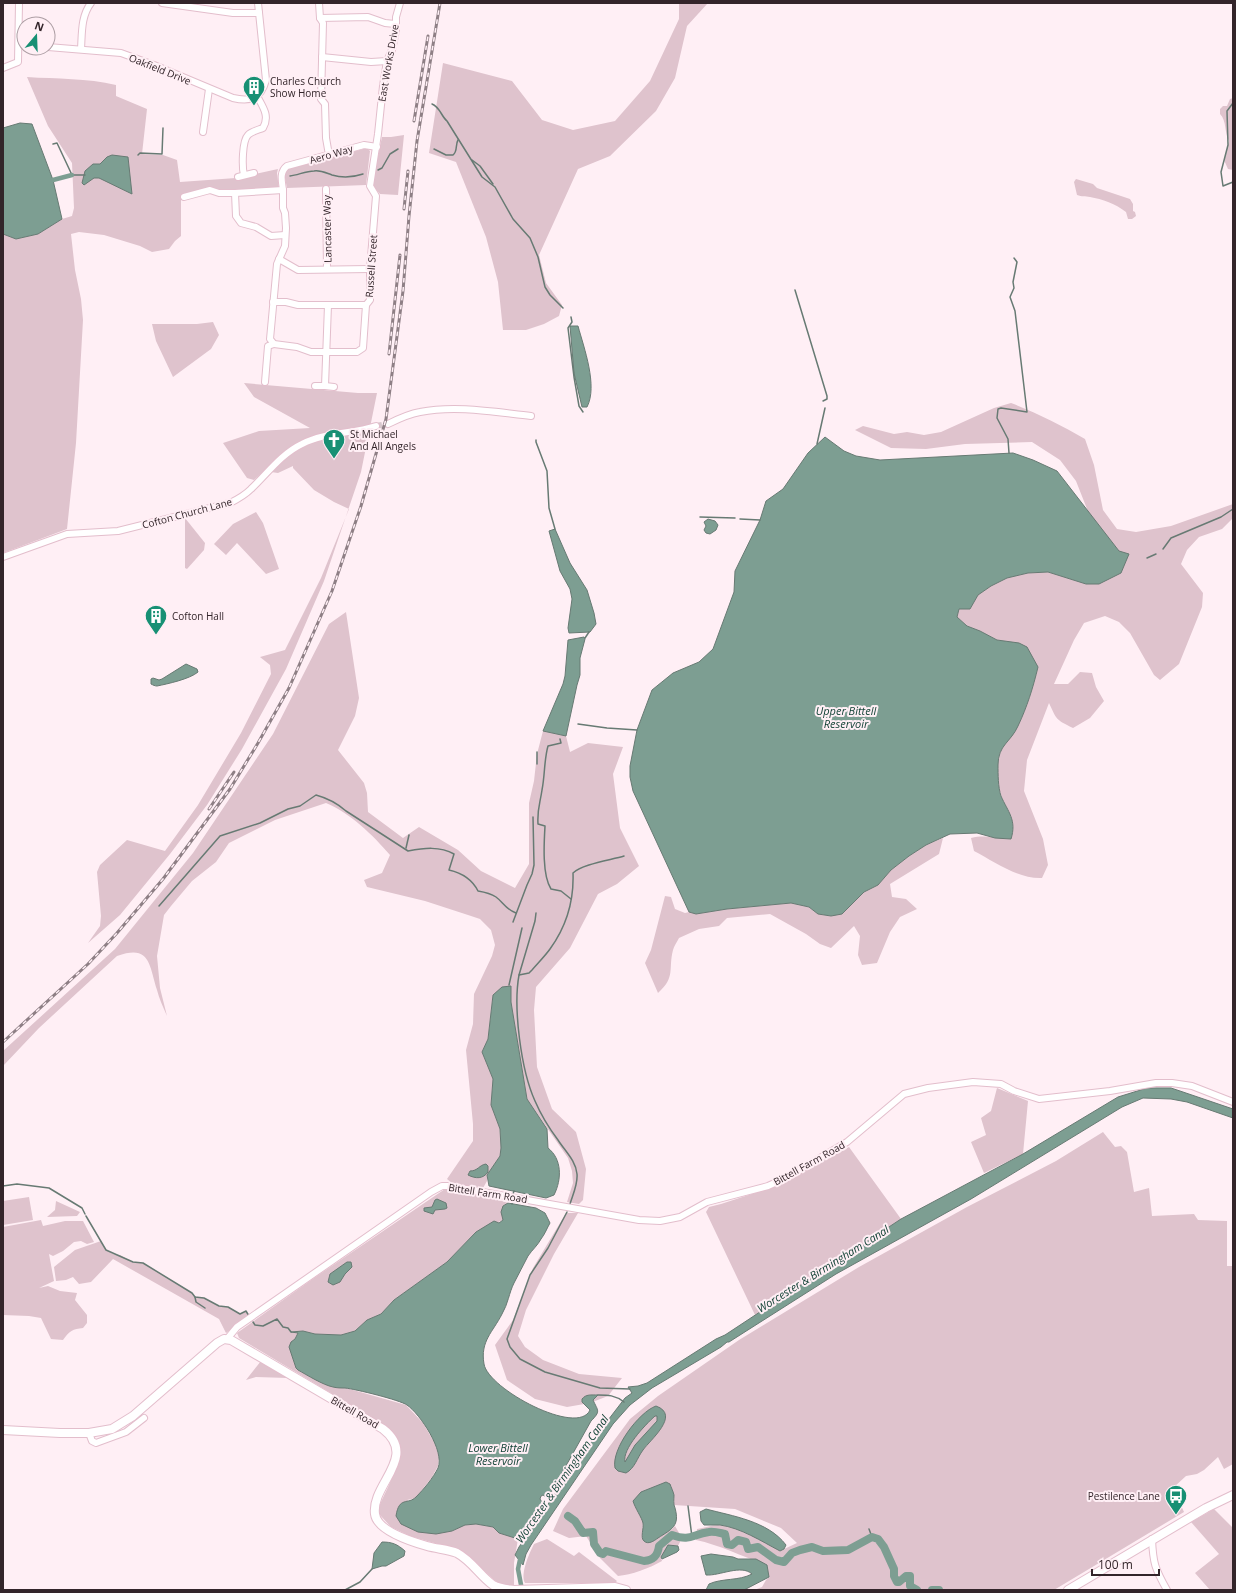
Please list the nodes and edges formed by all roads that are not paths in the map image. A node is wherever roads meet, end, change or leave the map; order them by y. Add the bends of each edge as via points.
1 (19, 3) edge
2 (92, 3) edge
3 (162, 3) edge
4 (258, 3) edge
5 (319, 3) edge
6 (400, 3) edge
7 (259, 13) junction
8 (20, 16) edge
9 (320, 18) junction
10 (395, 24) junction
11 (56, 47) edge
12 (81, 49) junction
13 (19, 56) edge
14 (322, 57) junction
15 (387, 61) junction
16 (3, 68) edge
17 (210, 89) junction
18 (257, 96) junction
19 (203, 132) dead end
20 (377, 147) junction
21 (329, 155) junction
22 (254, 173) dead end
23 (326, 189) dead end
24 (283, 190) junction
25 (235, 193) junction
26 (184, 197) dead end
27 (286, 235) junction
28 (279, 259) junction
29 (327, 269) junction
30 (370, 269) junction
31 (273, 302) junction
32 (328, 305) junction
33 (366, 305) junction
34 (274, 344) junction
35 (327, 351) junction
36 (265, 382) dead end
37 (315, 386) dead end
38 (325, 386) junction
39 (334, 388) dead end
40 (531, 416) dead end
41 (388, 424) tunnel mouth
42 (376, 426) tunnel mouth
43 (3, 557) edge
44 (1233, 1102) edge
45 (226, 1339) junction
46 (144, 1418) dead end
47 (3, 1430) edge
48 (89, 1433) junction
49 (1233, 1495) edge
50 (1152, 1539) junction
51 (528, 1589) edge
52 (514, 1590) edge
53 (626, 1590) edge
54 (1068, 1590) edge
55 (1167, 1590) edge

1 - 8 street
2 - 12 street via 83,20
3 - 7 street via 233,13
4 - 7 street
5 - 9 street
6 - 10 street, East Works Drive
7 - 18 street via 266,74 264,88
9 - 10 street via 368,17
9 - 14 street
10 - 15 street, East Works Drive via 396,30
11 - 12 street, Oakfield Drive
12 - 17 street, Oakfield Drive via 121,53
13 - 16 street via 18,62
14 - 15 street
14 - 21 street via 321,99 325,104
15 - 20 street, East Works Drive via 380,103
17 - 18 street, Oakfield Drive via 242,100
17 - 19 street
18 - 22 street via 266,114 266,121 263,128 247,135 241,176
20 - 21 street, Aero Way via 364,145
20 - 30 street, Russell Street via 370,186 376,196
21 - 24 street, Aero Way via 282,169
23 - 29 street, Lancaster Way
24 - 25 street
24 - 27 street
25 - 26 street via 210,190
25 - 27 street via 236,216 241,223 256,227 271,236
27 - 28 street via 284,250
28 - 29 street via 298,270
28 - 31 street
29 - 30 street
30 - 33 street, Russell Street via 370,300
31 - 32 street
31 - 34 street via 270,336
32 - 33 street
32 - 35 street
33 - 35 street, Russell Street via 363,348 357,352
34 - 35 street via 296,346 311,352
34 - 36 street via 268,346
35 - 38 street
37 - 38 street
38 - 39 street
40 - 41 street via 440,409 419,412
42 - 43 street, Cofton Church Lane via 324,435 301,444 272,467 243,496 230,503 118,531 67,534
44 - 45 street, Bittell Farm Road via 1192,1086 1172,1082 1039,1099 1001,1084 973,1082 928,1088 904,1094 847,1142 788,1177 768,1186 707,1202 680,1217 660,1221 639,1220 442,1186 237,1327
45 - 48 main road via 217,1342 133,1416 112,1429
45 - 52 main road, Bittell Road via 236,1341 390,1435 396,1456 375,1506 376,1518 381,1526 416,1542 455,1552 492,1584 499,1588
46 - 48 street via 126,1432 96,1442 92,1441
47 - 48 main road via 60,1434
49 - 50 main road
50 - 54 main road
50 - 55 street via 1155,1567
51 - 52 main road, Bittell Road
51 - 53 main road, Bittell Road via 615,1587

